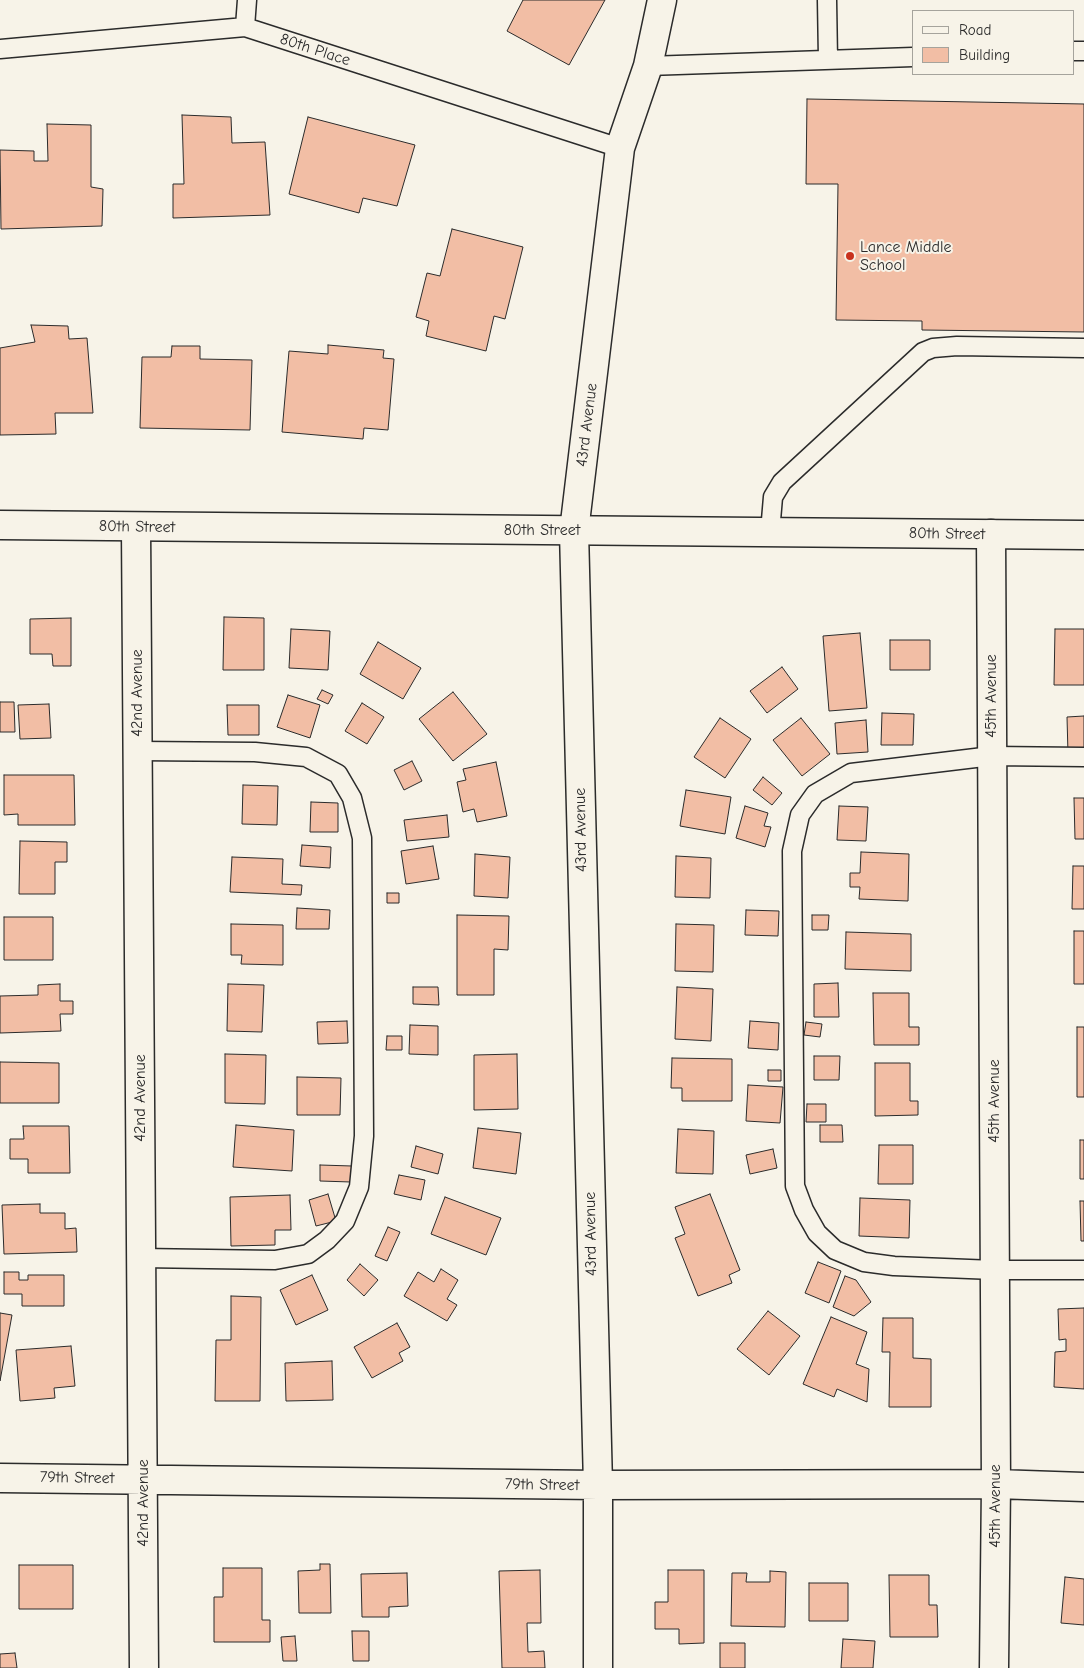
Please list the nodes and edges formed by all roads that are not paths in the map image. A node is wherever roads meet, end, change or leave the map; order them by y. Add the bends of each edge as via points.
1 (247, 0) edge
2 (662, 0) edge
3 (827, 0) edge
4 (245, 27) junction
5 (0, 48) edge
6 (912, 57) edge
7 (828, 60) junction
8 (648, 66) junction
9 (620, 148) junction
10 (1084, 348) edge
11 (0, 525) edge
12 (136, 528) junction
13 (574, 531) junction
14 (770, 532) junction
15 (991, 534) junction
16 (1084, 535) edge
17 (138, 751) junction
18 (992, 756) junction
19 (1084, 757) edge
20 (141, 1258) junction
21 (994, 1270) junction
22 (1084, 1270) edge
23 (0, 1478) edge
24 (142, 1479) junction
25 (996, 1484) junction
26 (598, 1485) junction
27 (1084, 1487) edge
28 (144, 1668) edge
29 (598, 1668) edge
30 (994, 1668) edge

1 - 4 lane
2 - 8 street, 43rd Avenue
3 - 7 lane
4 - 5 lane, 80th Place
4 - 9 lane, 80th Place
6 - 7 lane
7 - 8 lane
8 - 9 street, 43rd Avenue
9 - 13 street, 43rd Avenue
10 - 14 lane via 957,346 923,352 782,482 773,497
11 - 12 street, 80th Street
12 - 13 street, 80th Street
12 - 17 street, 42nd Avenue
13 - 14 street, 80th Street
13 - 26 street, 43rd Avenue
14 - 15 street, 80th Street
15 - 16 street, 80th Street
15 - 18 street, 45th Avenue
17 - 20 street, 42nd Avenue
17 - 20 lane via 255,752 306,757 338,774 352,798 362,838 364,1136 359,1187 345,1221 308,1254 275,1260
18 - 19 lane
18 - 21 street, 45th Avenue
18 - 21 lane via 851,773 816,794 800,815 792,851 795,1186 804,1210 817,1232 835,1250 864,1262
20 - 24 street, 42nd Avenue
21 - 22 lane
21 - 25 street, 45th Avenue
23 - 24 street, 79th Street
24 - 26 street, 79th Street
24 - 28 street, 42nd Avenue
25 - 26 street, 79th Street
25 - 27 street, 79th Street
25 - 30 street, 45th Avenue
26 - 29 street, 43rd Avenue

